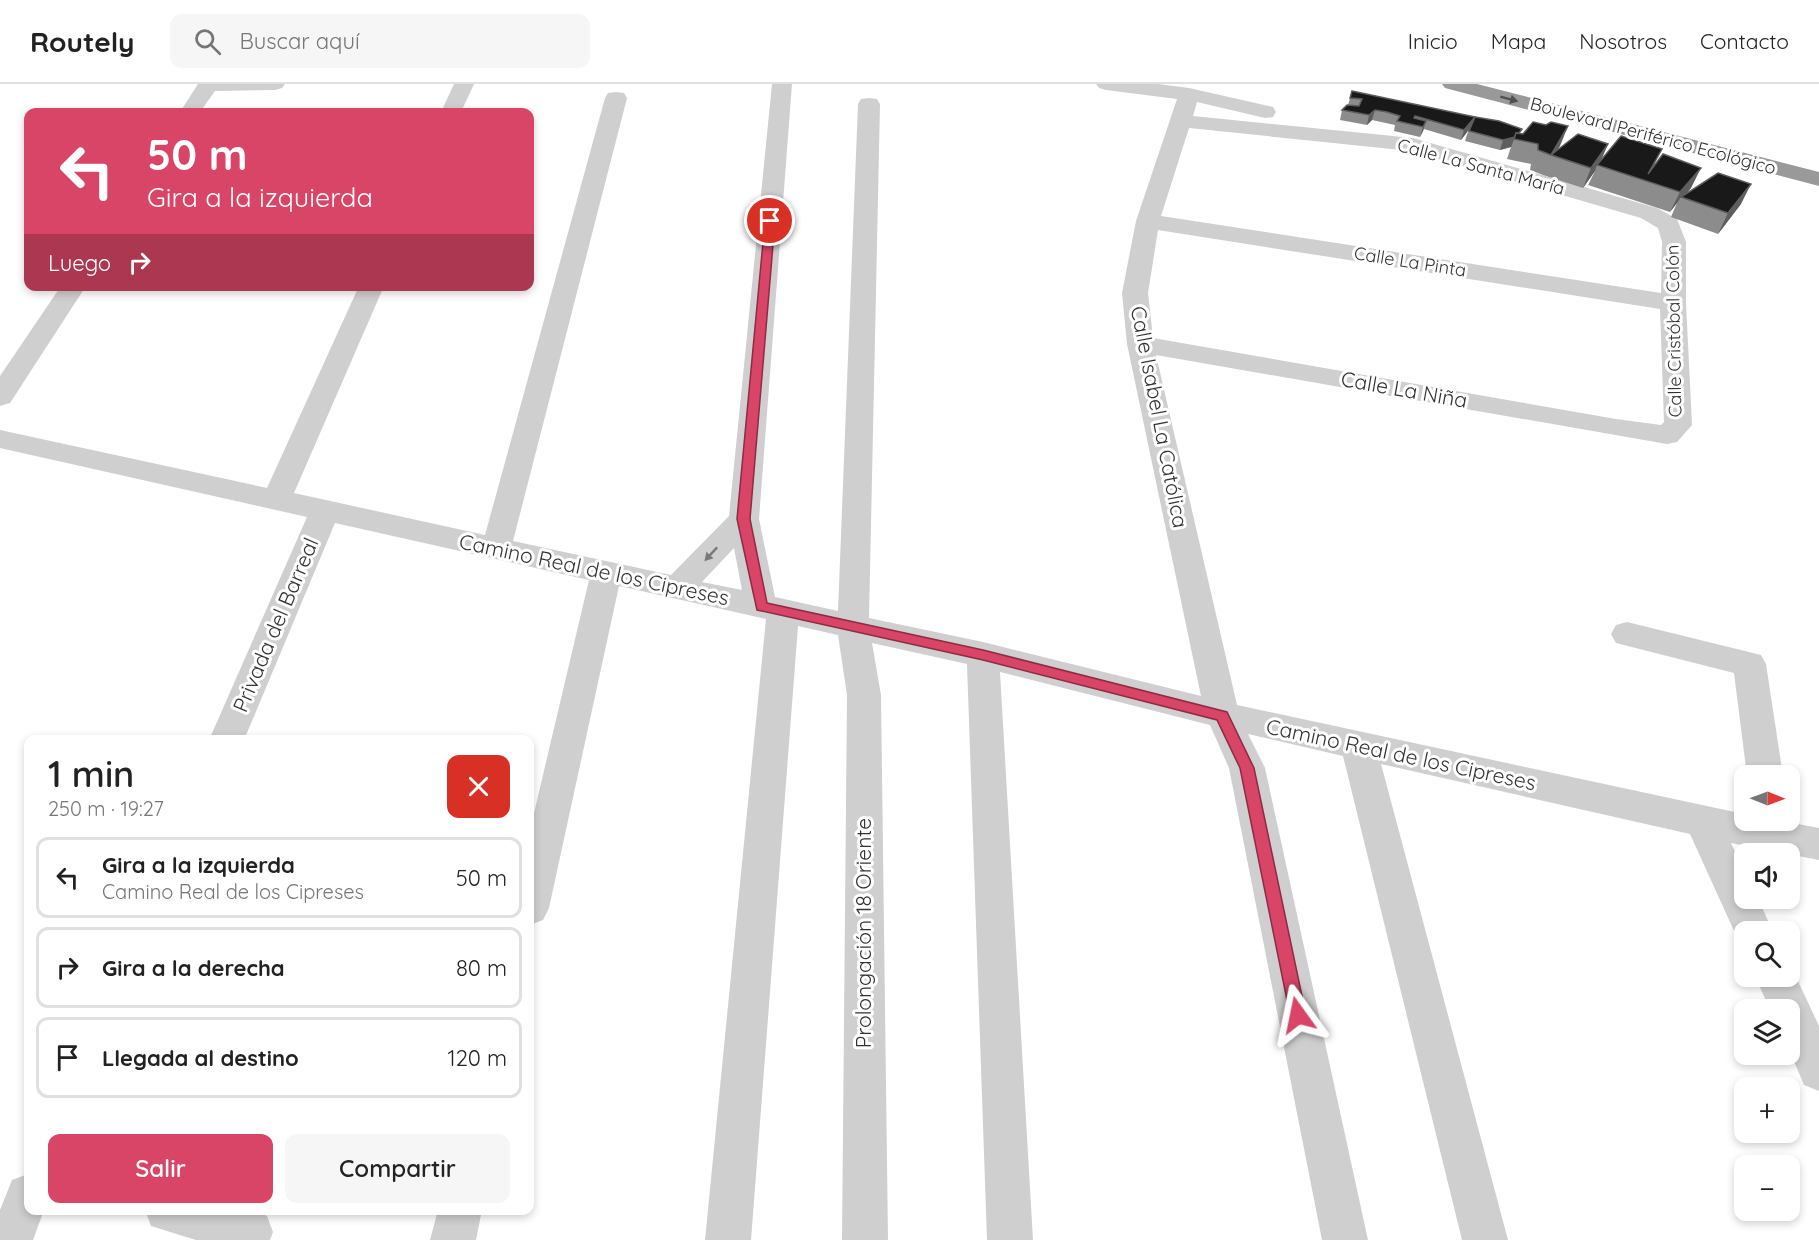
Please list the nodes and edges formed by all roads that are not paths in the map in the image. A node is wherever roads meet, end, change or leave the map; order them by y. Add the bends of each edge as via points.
1 (275, 84) edge
2 (464, 84) edge
3 (782, 84) edge
4 (1106, 84) edge
5 (1452, 84) edge
6 (208, 85) edge
7 (1189, 94) junction
8 (616, 98) dead end
9 (869, 104) dead end
10 (193, 108) edge
11 (453, 108) edge
12 (1180, 121) junction
13 (1413, 145) junction
14 (1819, 181) edge
15 (1148, 221) junction
16 (1669, 224) joint
17 (71, 291) edge
18 (370, 291) edge
19 (1673, 303) junction
20 (1140, 344) junction
21 (0, 397) edge
22 (1668, 435) joint
23 (0, 439) edge
24 (277, 499) junction
25 (325, 511) junction
26 (744, 519) junction
27 (496, 549) junction
28 (606, 573) junction
29 (678, 587) junction
30 (772, 609) junction
31 (853, 628) junction
32 (1627, 634) dead end
33 (983, 655) junction
34 (1222, 716) junction
35 (228, 735) edge
36 (1358, 745) junction
37 (1763, 765) edge
38 (1703, 822) junction
39 (1734, 825) edge
40 (1781, 831) edge
41 (1819, 844) edge
42 (534, 890) edge
43 (1749, 921) edge
44 (1780, 987) edge
45 (1819, 1071) edge
46 (24, 1206) edge
47 (186, 1215) edge
48 (459, 1215) edge
49 (250, 1232) dead end
50 (10, 1240) edge
51 (453, 1240) edge
52 (728, 1240) edge
53 (865, 1240) edge
54 (1010, 1240) edge
55 (1345, 1240) edge
56 (1485, 1240) edge

1 - 6 street
2 - 11 street
3 - 26 street
4 - 7 street
5 -> 14 highway, Boulevard Periférico Ecológico
6 - 10 street
7 - 12 street, Calle Isabel La Católica
7 - 13 street
8 - 27 street
9 - 31 street, Prolongación 18 Oriente
12 - 13 street, Calle La Santa María
12 - 15 street, Calle Isabel La Católica
13 - 16 street, Calle La Santa María via 1649,213
15 - 19 street, Calle La Pinta
15 - 20 street, Calle Isabel La Católica via 1135,293
16 - 19 street, Calle Cristóbal Colón via 1674,242
17 - 21 street
18 - 24 street
19 - 22 street, Calle Cristóbal Colón via 1678,425
20 - 22 street, Calle La Niña
20 - 34 street, Calle Isabel La Católica
23 - 24 street, Camino Real de los Cipreses
24 - 25 street, Camino Real de los Cipreses
25 - 27 street, Camino Real de los Cipreses
25 - 35 street, Privada del Barreal
26 -> 29 street
26 - 30 street
27 - 28 street, Camino Real de los Cipreses
28 - 29 street, Camino Real de los Cipreses
28 - 42 street
29 - 30 street, Camino Real de los Cipreses
30 - 31 street, Camino Real de los Cipreses
30 - 52 street
31 - 33 street, Camino Real de los Cipreses
31 - 53 street, Prolongación 18 Oriente via 864,695
32 - 37 street via 1749,664
33 - 34 street, Camino Real de los Cipreses
33 - 54 street
34 - 36 street, Camino Real de los Cipreses
34 - 55 street, Calle Isabel La Católica via 1247,768
36 - 38 street, Camino Real de los Cipreses
36 - 56 street
38 - 39 street, Camino Real de los Cipreses
38 - 43 street
40 - 41 street, Camino Real de los Cipreses
44 - 45 street
46 - 50 street
47 - 49 street
48 - 51 street

